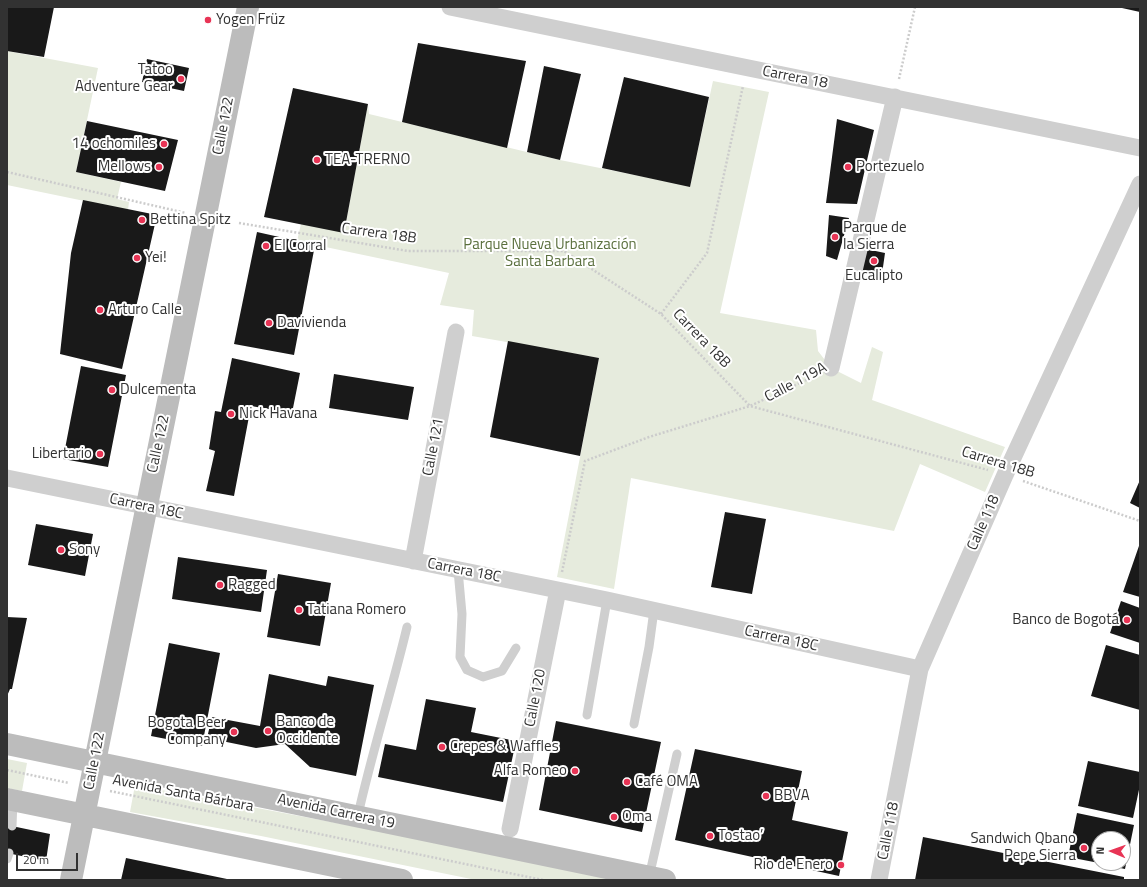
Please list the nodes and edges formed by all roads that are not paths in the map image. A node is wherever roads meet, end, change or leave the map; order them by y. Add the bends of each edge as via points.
1 (248, 7) edge
2 (450, 7) edge
3 (895, 97) junction
4 (1140, 148) edge
5 (1140, 184) edge
6 (456, 332) dead end
7 (831, 368) road end
8 (7, 478) edge
9 (146, 508) junction
10 (412, 561) junction
11 (458, 570) junction
12 (558, 590) junction
13 (607, 600) junction
14 (654, 610) junction
15 (407, 627) dead end
16 (516, 648) dead end
17 (920, 669) junction
18 (587, 715) dead end
19 (634, 724) dead end
20 (7, 744) edge
21 (677, 754) dead end
22 (95, 762) junction
23 (10, 800) edge
24 (84, 815) junction
25 (358, 816) junction
26 (12, 826) dead end
27 (510, 829) dead end
28 (657, 878) edge
29 (71, 880) edge
30 (402, 880) edge
31 (880, 880) edge

1 - 9 main road, Calle 122
2 - 3 street, Carrera 18
3 - 4 street, Carrera 18
3 - 7 street, Calle 119A
5 - 17 street, Calle 118 via 1005,475
6 - 10 street, Calle 121
8 - 9 street, Carrera 18C
9 - 10 street, Carrera 18C
9 - 22 main road, Calle 122
10 - 11 street, Carrera 18C
11 - 12 street, Carrera 18C
11 - 16 lane via 462,614 460,657 467,670 483,677 502,672
12 - 13 street, Carrera 18C
12 - 27 street, Calle 120
13 - 14 street, Carrera 18C
13 - 18 lane
14 - 17 street, Carrera 18C
14 - 19 lane
15 - 25 lane
17 - 31 street, Calle 118
20 - 22 main road, Avenida Carrera 19
21 - 28 lane
22 - 24 main road, Calle 122
22 - 25 main road, Avenida Carrera 19
23 - 24 main road
23 - 26 lane
24 - 29 main road, Calle 122
24 - 30 main road
25 - 28 main road, Avenida Carrera 19

